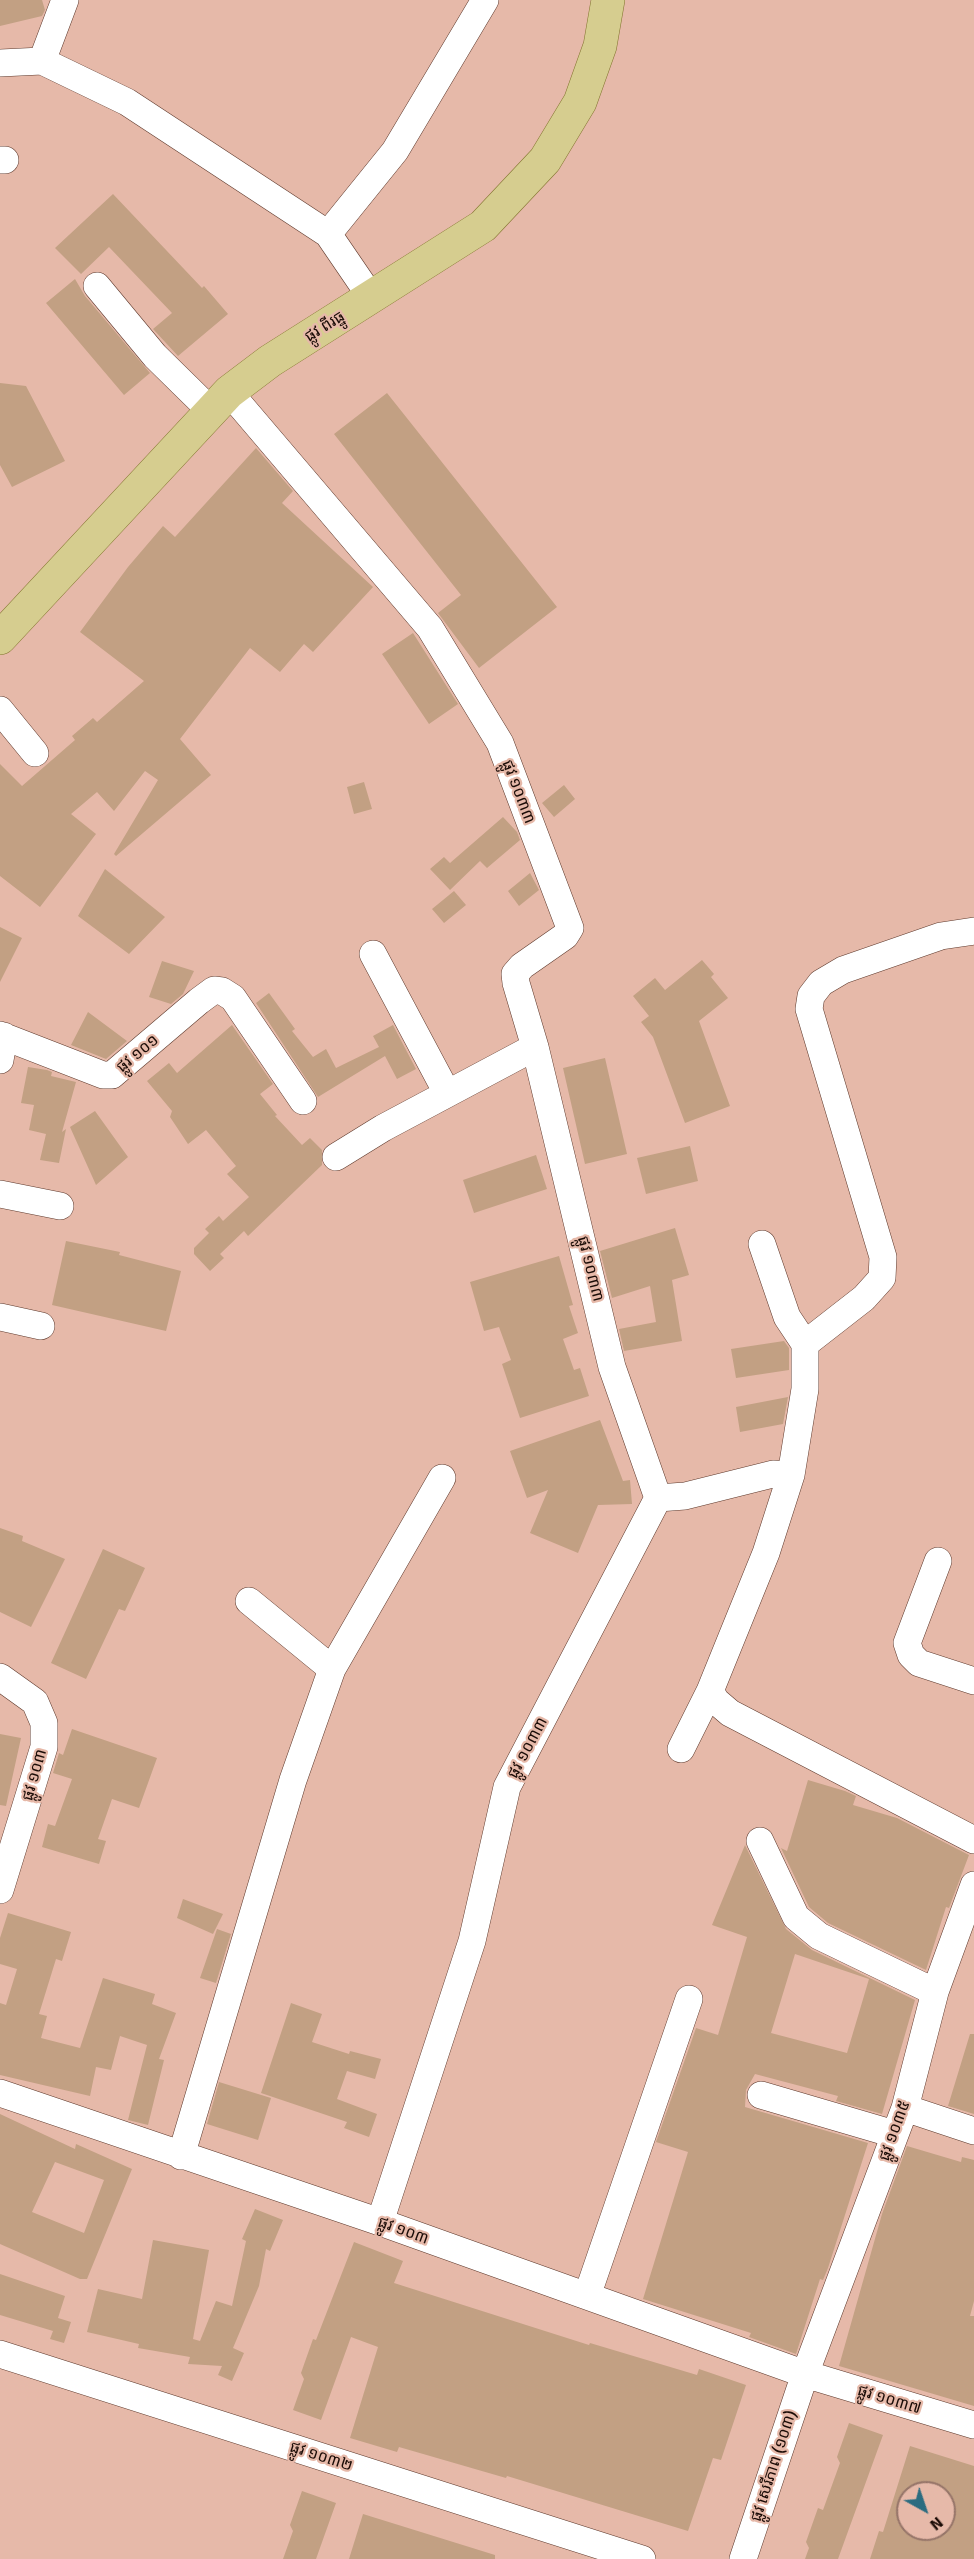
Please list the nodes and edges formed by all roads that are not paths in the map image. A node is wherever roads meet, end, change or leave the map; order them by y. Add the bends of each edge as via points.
1 (65, 0) edge
2 (486, 0) edge
3 (608, 0) edge
4 (42, 61) junction
5 (0, 63) edge
6 (328, 234) junction
7 (97, 285) dead end
8 (371, 297) junction
9 (220, 401) junction
10 (0, 638) edge
11 (0, 710) edge
12 (35, 753) dead end
13 (974, 931) edge
14 (372, 954) dead end
15 (2, 1044) edge
16 (535, 1047) junction
17 (447, 1092) junction
18 (303, 1101) dead end
19 (336, 1157) dead end
20 (0, 1194) edge
21 (60, 1206) dead end
22 (762, 1244) dead end
23 (0, 1317) edge
24 (41, 1326) dead end
25 (805, 1344) junction
26 (791, 1475) junction
27 (442, 1478) dead end
28 (658, 1498) junction
29 (938, 1561) dead end
30 (249, 1601) dead end
31 (332, 1669) junction
32 (0, 1677) edge
33 (974, 1680) edge
34 (710, 1691) junction
35 (681, 1749) dead end
36 (974, 1840) edge
37 (760, 1841) dead end
38 (974, 1885) edge
39 (0, 1890) edge
40 (935, 1992) junction
41 (689, 1999) dead end
42 (0, 2093) edge
43 (761, 2095) dead end
44 (905, 2108) junction
45 (974, 2131) edge
46 (894, 2134) junction
47 (181, 2156) junction
48 (380, 2222) junction
49 (587, 2296) junction
50 (0, 2354) edge
51 (805, 2374) junction
52 (974, 2426) edge
53 (642, 2559) edge
54 (743, 2559) edge

1 - 4 street
2 - 6 street via 395,151
3 - 8 main road, ផ្លូវ ពីរធ្នូ via 600,46 580,102 545,160 483,226
4 - 5 street
4 - 6 street via 127,102
6 - 8 street
7 - 9 street via 155,356
8 - 9 main road, ផ្លូវ ពីរធ្នូ via 270,361
9 - 10 main road, ផ្លូវ ពីរធ្នូ
9 - 16 street, ផ្លូវ ១០៣៣ via 430,628 500,743 570,928 515,974
11 - 12 street
13 - 25 street via 941,936 843,970 821,982 811,996 809,1009 883,1257 882,1278 864,1298
14 - 17 street
15 - 18 street, ផ្លូវ ១០១ via 112,1075 199,1001 214,990 222,991 233,998
16 - 17 street
16 - 28 street, ផ្លូវ ១០៣៣ via 612,1367
17 - 19 street
20 - 21 street
22 - 25 street via 787,1317
23 - 24 street
25 - 26 street via 805,1389
26 - 28 street via 773,1474 685,1496
26 - 34 street via 766,1553
27 - 31 street
28 - 48 street, ផ្លូវ ១០៣៣ via 507,1787 472,1941
29 - 33 street via 907,1643 911,1655 920,1663
30 - 31 street
31 - 47 street via 293,1780
32 - 39 street, ផ្លូវ ១០៣ via 35,1702 44,1723 45,1747
34 - 35 street
34 - 36 street via 730,1713
37 - 40 street via 796,1917 819,1936
38 - 40 street, ផ្លូវ ១០៣៥
40 - 44 street, ផ្លូវ ១០៣៥
41 - 49 street
42 - 47 street, ផ្លូវ ១០៣
43 - 46 street
44 - 45 street
44 - 46 street, ផ្លូវ ១០៣៥
46 - 51 street, ផ្លូវ ១០៣៥
47 - 48 street, ផ្លូវ ១០៣
48 - 49 street, ផ្លូវ ១០៣
49 - 51 street, ផ្លូវ ១០៣
50 - 53 street, ផ្លូវ ១០៣២
51 - 52 street, ផ្លូវ ១០៣៧
51 - 54 street, ផ្លូវ សេរីភាព (១០៣)

